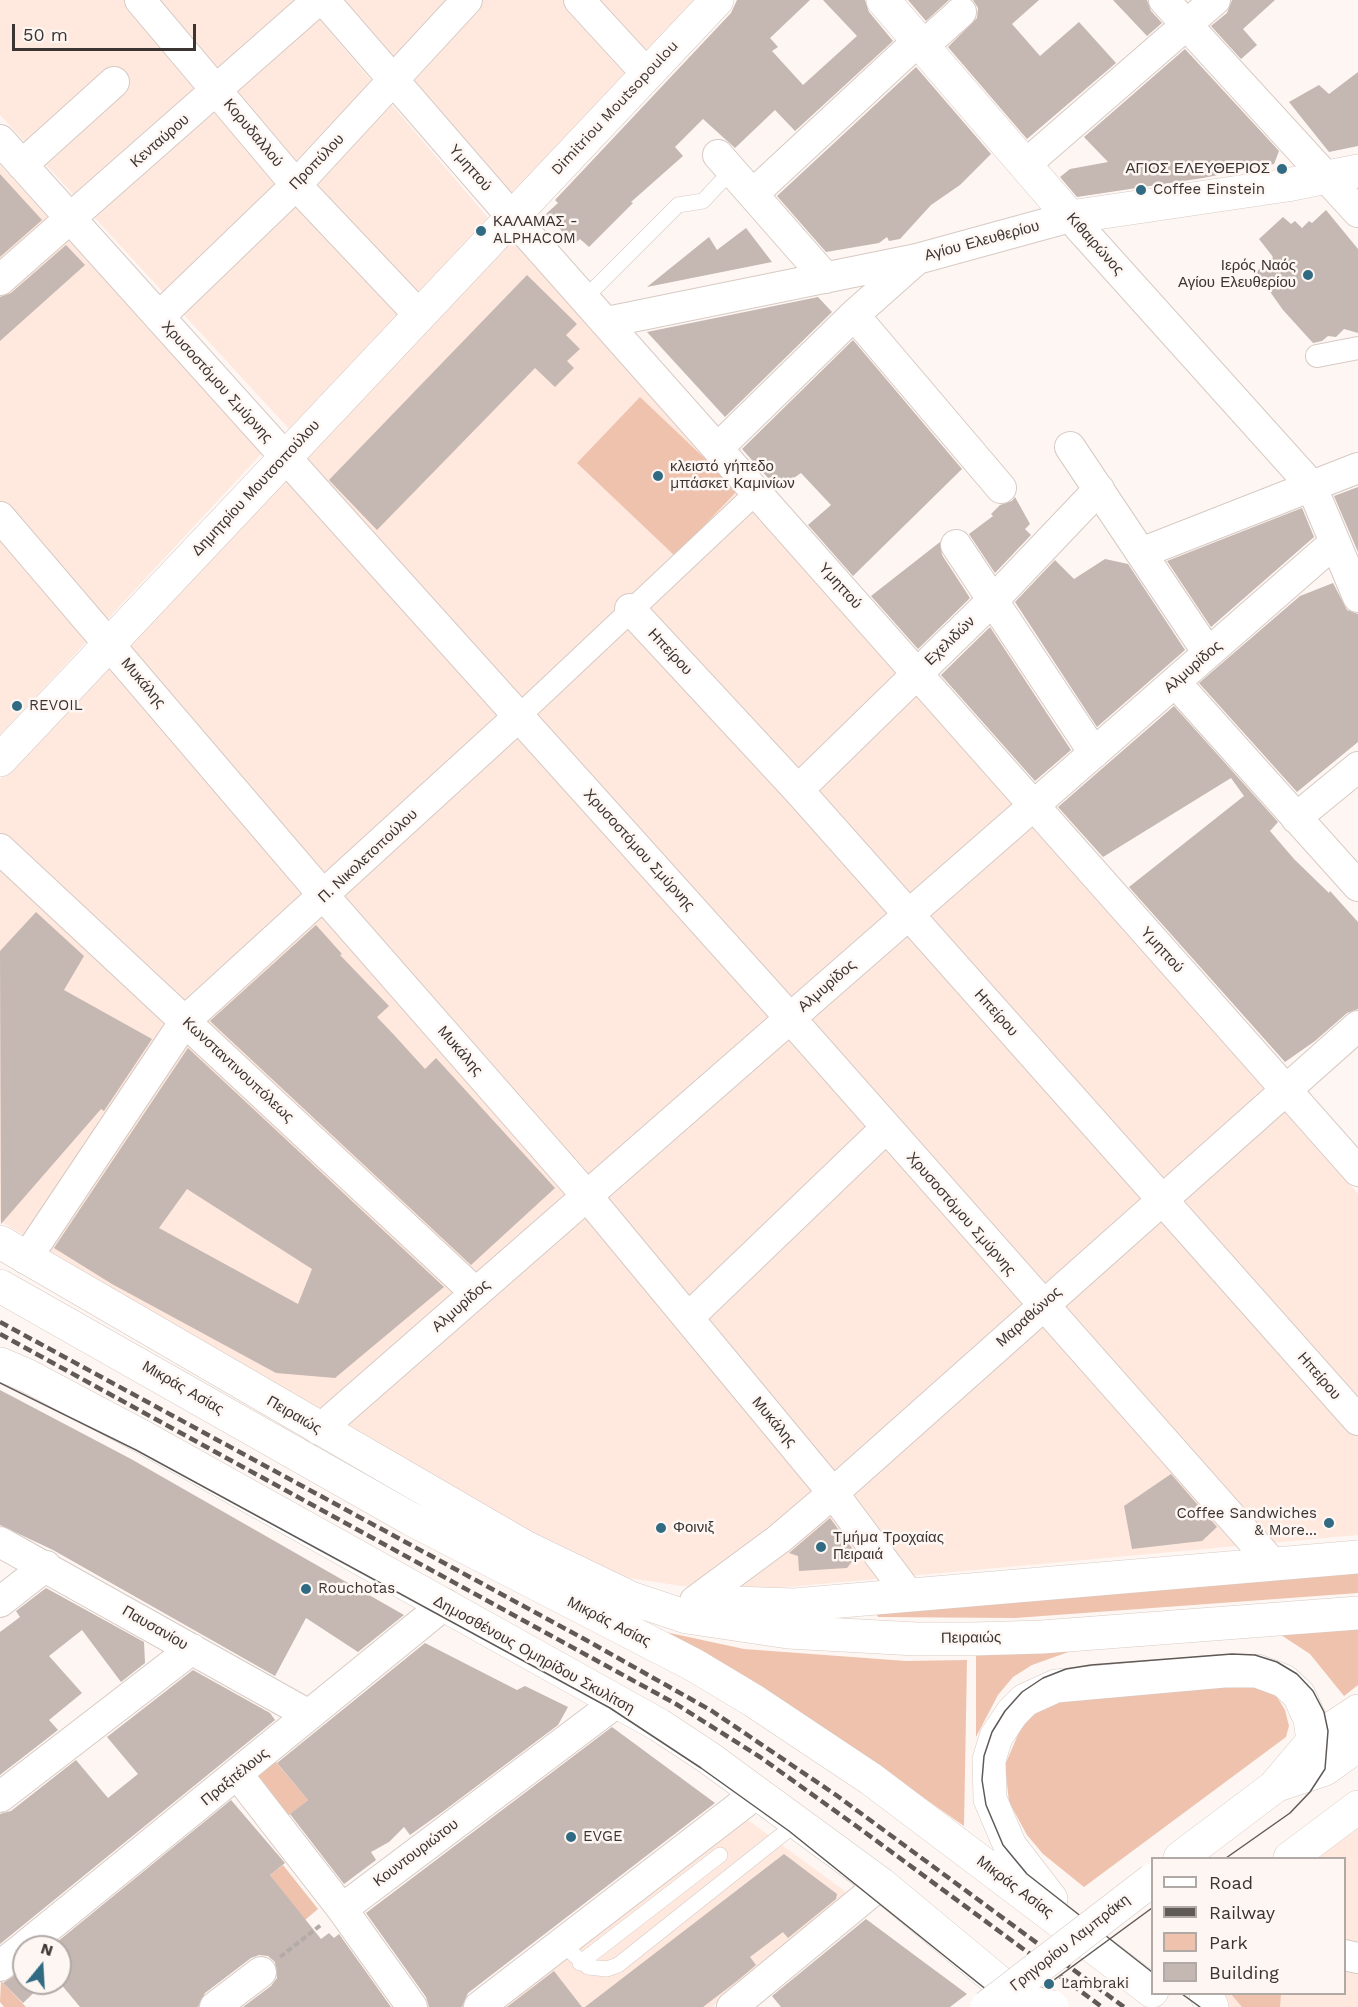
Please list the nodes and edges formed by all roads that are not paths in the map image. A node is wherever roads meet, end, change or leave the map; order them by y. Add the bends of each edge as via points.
1 (140, 0) edge
2 (318, 0) edge
3 (324, 0) edge
4 (467, 0) edge
5 (579, 0) edge
6 (717, 0) edge
7 (883, 0) edge
8 (1164, 0) edge
9 (1215, 0) edge
10 (961, 12) dead end
11 (1186, 26) junction
12 (921, 44) junction
13 (647, 74) junction
14 (394, 81) junction
15 (114, 82) dead end
16 (217, 91) junction
17 (0, 140) edge
18 (725, 162) joint
19 (22, 165) junction
20 (1025, 165) junction
21 (1358, 171) edge
22 (1325, 177) junction
23 (296, 184) junction
24 (753, 194) junction
25 (1358, 212) edge
26 (512, 217) junction
27 (1070, 217) junction
28 (70, 218) junction
29 (916, 259) junction
30 (826, 278) junction
31 (0, 280) edge
32 (585, 298) junction
33 (419, 315) junction
34 (854, 315) junction
35 (159, 317) junction
36 (607, 322) junction
37 (1358, 348) edge
38 (1317, 356) dead end
39 (1070, 447) dead end
40 (718, 448) junction
41 (285, 458) junction
42 (1358, 468) edge
43 (1311, 485) junction
44 (1001, 488) dead end
45 (1099, 489) junction
46 (757, 492) junction
47 (0, 517) edge
48 (1334, 543) junction
49 (956, 544) dead end
50 (1141, 553) junction
51 (1358, 597) edge
52 (992, 600) junction
53 (630, 609) junction
54 (109, 644) junction
55 (1208, 653) junction
56 (918, 673) junction
57 (1175, 682) junction
58 (518, 717) junction
59 (1094, 753) junction
60 (0, 760) edge
61 (1358, 767) edge
62 (798, 790) junction
63 (1034, 805) junction
64 (1296, 819) junction
65 (0, 849) edge
66 (1358, 886) edge
67 (324, 896) junction
68 (909, 915) junction
69 (790, 1018) junction
70 (185, 1021) junction
71 (1358, 1026) edge
72 (1285, 1088) junction
73 (886, 1128) junction
74 (1358, 1171) edge
75 (587, 1196) junction
76 (1163, 1198) junction
77 (13, 1251) edge
78 (0, 1286) edge
79 (476, 1293) junction
80 (0, 1300) edge
81 (33, 1304) junction
82 (1042, 1306) junction
83 (688, 1318) junction
84 (0, 1364) edge
85 (1358, 1420) edge
86 (320, 1430) junction
87 (832, 1492) junction
88 (0, 1542) edge
89 (1358, 1557) edge
90 (1273, 1564) junction
91 (46, 1566) junction
92 (592, 1580) junction
93 (909, 1595) junction
94 (695, 1601) junction
95 (0, 1602) edge
96 (445, 1604) junction
97 (1358, 1613) edge
98 (192, 1649) junction
99 (617, 1702) junction
100 (1358, 1711) edge
101 (309, 1715) junction
102 (1313, 1742) junction
103 (1358, 1745) edge
104 (238, 1775) junction
105 (1274, 1787) junction
106 (757, 1793) junction
107 (0, 1797) edge
108 (1358, 1807) edge
109 (798, 1822) junction
110 (720, 1855) dead end
111 (1181, 1857) edge
112 (1291, 1857) edge
113 (1151, 1881) edge
114 (881, 1884) junction
115 (342, 1909) junction
116 (1076, 1932) junction
117 (39, 1935) edge
118 (571, 1953) junction
119 (12, 1956) edge
120 (0, 1966) edge
121 (261, 1972) road end
122 (1151, 1990) edge
123 (1157, 1995) edge
124 (764, 1998) edge
125 (215, 2007) edge
126 (412, 2007) edge
127 (478, 2007) edge
128 (732, 2007) edge
129 (987, 2007) edge
130 (1015, 2007) edge
131 (1029, 2007) edge
132 (1052, 2007) edge
133 (1173, 2007) edge

1 - 16 street, Κορυδαλλού
2 - 16 street, Κενταύρου
3 - 14 street, Υμηττού
4 - 14 street, Προπύλου
5 - 13 street
6 - 13 main road, Dimitriou Moutsopoulou
7 - 12 main road, Κιθαιρώνος
8 - 11 street
9 - 11 street
10 - 12 street
11 - 20 street
11 - 22 street
12 - 20 main road, Κιθαιρώνος
12 - 24 street
13 - 26 main road, Dimitriou Moutsopoulou
14 - 23 street, Προπύλου
14 - 26 street, Υμηττού
15 - 19 street
16 - 23 street, Κορυδαλλού
16 - 28 street, Κενταύρου
17 - 19 street, Χρυσοστόμου Σμύρνης
18 - 24 street
18 - 32 lane via 704,201 678,206
19 - 28 street, Χρυσοστόμου Σμύρνης
20 - 27 main road, Κιθαιρώνος
21 - 22 main road, Αγίου Ελευθερίου
22 - 25 street
22 - 27 main road, Αγίου Ελευθερίου
23 - 33 street, Κορυδαλλού
23 - 35 street, Προπύλου
24 - 30 street
26 - 32 street, Υμηττού
26 - 33 main road, Δημητρίου Μουτσοπούλου
27 - 29 street, Αγίου Ελευθερίου
27 - 43 street, Κιθαιρώνος
28 - 31 street, Κενταύρου
28 - 35 street, Χρυσοστόμου Σμύρνης
29 - 30 street, Αγίου Ελευθερίου
29 - 34 street
30 - 36 street, Αγίου Ελευθερίου
32 - 36 street, Υμηττού
33 - 41 main road, Δημητρίου Μουτσοπούλου
34 - 40 street
34 - 44 street
35 - 41 street, Χρυσοστόμου Σμύρνης
36 - 40 street, Υμηττού
37 - 38 street
39 - 45 street
40 - 46 street, Υμηττού
41 - 54 main road, Δημητρίου Μουτσοπούλου
41 - 58 street, Χρυσοστόμου Σμύρνης
42 - 43 street
43 - 48 street
43 - 50 street
45 - 50 street
45 - 52 street, Εχελιδών
46 - 53 street, Π. Νικολετοπούλου
46 - 56 street, Υμηττού
47 - 54 street, Μυκάλης
48 - 51 street
48 - 55 street, Αλμυρίδος
49 - 52 street
50 - 55 street
52 - 56 street, Εχελιδών
52 - 59 street
53 - 58 street, Π. Νικολετοπούλου
53 - 62 street, Ηπείρου
54 - 60 main road, Δημητρίου Μουτσοπούλου
54 - 67 street, Μυκάλης
55 - 57 street, Αλμυρίδος
56 - 62 street, Εχελιδών
56 - 63 street, Υμηττού
57 - 59 street, Αλμυρίδος
57 - 64 street
58 - 67 street, Π. Νικολετοπούλου
58 - 69 street, Χρυσοστόμου Σμύρνης
59 - 63 street, Αλμυρίδος
61 - 64 street
62 - 68 street, Ηπείρου
63 - 68 street, Αλμυρίδος
63 - 72 street, Υμηττού
64 - 66 street
65 - 70 street, Κωνσταντινουπόλεως
67 - 70 street, Π. Νικολετοπούλου
67 - 75 street, Μυκάλης
68 - 69 street, Αλμυρίδος
68 - 76 street, Ηπείρου
69 - 73 street, Χρυσοστόμου Σμύρνης
69 - 75 street, Αλμυρίδος
70 - 77 street, Π. Νικολετοπούλου
70 - 79 street, Κωνσταντινουπόλεως
71 - 72 street, Μαραθώνος
72 - 74 street, Υμηττού
72 - 76 street, Μαραθώνος
73 - 82 street, Χρυσοστόμου Σμύρνης
73 - 83 street
75 - 79 street, Αλμυρίδος
75 - 83 street, Μυκάλης
76 - 82 street, Μαραθώνος
76 - 85 street, Ηπείρου
77 - 86 main road, Πειραιώς
78 - 81 main road, Μικράς Ασίας
79 - 86 street, Αλμυρίδος
80 - 81 main road
81 - 116 main road, Μικράς Ασίας via 481,1557 694,1665 754,1701 871,1779
82 - 87 street, Μαραθώνος
82 - 90 street, Χρυσοστόμου Σμύρνης
83 - 87 street, Μυκάλης
84 - 96 main road, Δημοσθένους Ομηρίδου Σκυλίτση via 143,1437
86 - 92 main road, Πειραιώς via 525,1547
87 - 93 street, Μυκάλης
87 - 94 street, Μαραθώνος via 778,1539
88 - 91 street, Παυσανίου
89 - 90 main road, Πειραιώς
90 - 93 main road, Πειραιώς
91 - 95 street
91 - 98 street, Παυσανίου
92 - 94 main road, Πειραιώς via 635,1592
92 - 97 main road, Πειραιώς via 687,1617 747,1628 861,1637 1042,1637
93 - 94 main road, Πειραιώς via 794,1605
96 - 99 main road, Δημοσθένους Ομηρίδου Σκυλίτση
96 - 101 street, Πραξιτέλους
98 - 101 street, Παυσανίου
98 - 107 street
99 - 106 main road, Δημοσθένους Ομηρίδου Σκυλίτση via 659,1725
99 - 115 street, Κουντουριώτου
100 - 102 main road
101 - 104 street, Πραξιτέλους
102 - 105 main road
102 - 116 main road via 1310,1719 1299,1695 1284,1681 1257,1671 1056,1686 1025,1700 996,1737 989,1760 990,1799 1010,1846
103 - 105 main road via 1325,1769
104 - 115 street
104 - 117 street, Πραξιτέλους
105 - 111 main road
106 - 109 main road, Δημοσθένους Ομηρίδου Σκυλίτση
106 - 118 street
108 - 112 main road
109 - 114 main road, Δημοσθένους Ομηρίδου Σκυλίτση
109 - 118 lane via 618,1965 597,1970
110 - 118 lane
113 - 129 main road, Γρηγορίου Λαμπράκη, bridge
114 - 124 street
114 - 131 main road, Δημοσθένους Ομηρίδου Σκυλίτση
115 - 126 street
116 - 122 main road, Μικράς Ασίας
118 - 127 street
119 - 120 street, Πραξιτέλους
121 - 125 street
123 - 133 main road
124 - 128 street
130 - 132 main road, bridge

